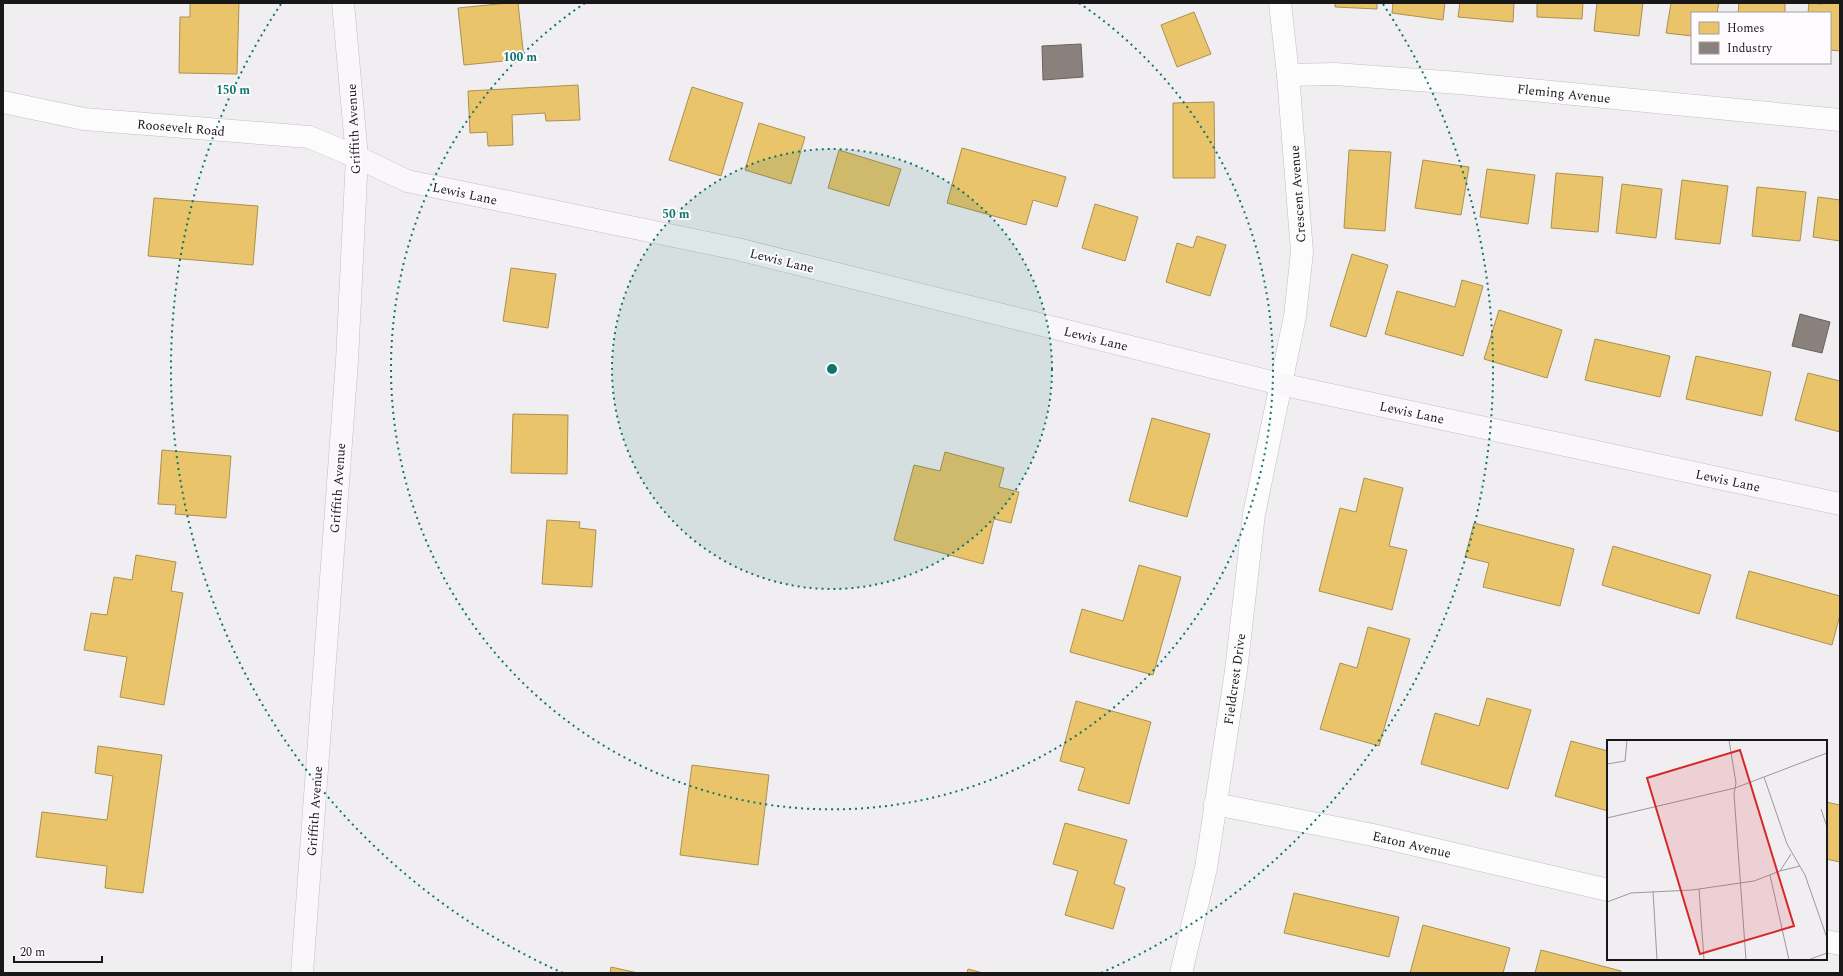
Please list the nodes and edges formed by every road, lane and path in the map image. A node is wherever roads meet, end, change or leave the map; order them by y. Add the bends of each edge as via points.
1 (344, 3) edge
2 (1280, 3) edge
3 (1288, 75) junction
4 (3, 102) edge
5 (1840, 120) edge
6 (357, 157) junction
7 (1280, 384) junction
8 (1840, 504) edge
9 (1215, 804) junction
10 (1607, 890) edge
11 (1827, 941) edge
12 (1840, 944) edge
13 (302, 973) edge
14 (1181, 973) edge

1 - 6 street, Griffith Avenue
2 - 3 street, Crescent Avenue
3 - 5 street, Fleming Avenue via 1335,74 1459,83
3 - 7 street, Crescent Avenue via 1302,252 1295,316
4 - 6 street, Roosevelt Road via 84,119 309,137
6 - 7 street, Lewis Lane via 407,181 737,249
6 - 13 street, Griffith Avenue via 347,360
7 - 8 street, Lewis Lane
7 - 9 street, Fieldcrest Drive via 1254,514 1236,671
9 - 10 street, Eaton Avenue via 1373,835
9 - 14 street, Fieldcrest Drive via 1206,868
11 - 12 street

